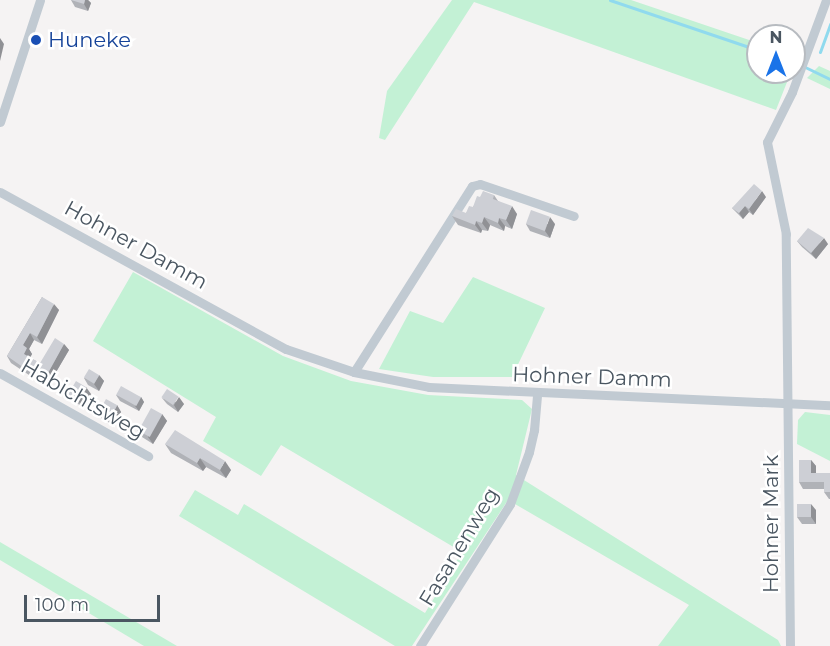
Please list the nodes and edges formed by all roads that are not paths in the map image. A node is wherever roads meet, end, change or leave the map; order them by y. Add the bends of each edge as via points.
1 (40, 0) edge
2 (826, 0) edge
3 (0, 122) edge
4 (0, 192) edge
5 (574, 216) dead end
6 (354, 372) junction
7 (0, 373) edge
8 (537, 394) junction
9 (788, 401) junction
10 (830, 405) edge
11 (148, 456) dead end
12 (420, 646) edge
13 (790, 646) edge

1 - 3 street
2 - 9 street, Hohner Mark via 792,92 767,142 786,234
4 - 6 street, Hohner Damm via 286,349
5 - 6 street via 480,184 472,186
6 - 8 street, Hohner Damm via 429,387
7 - 11 street, Habichtsweg
8 - 9 street, Hohner Damm
8 - 12 street, Fasanenweg via 532,441 510,504
9 - 10 street, Hohner Damm
9 - 13 street, Hohner Mark

